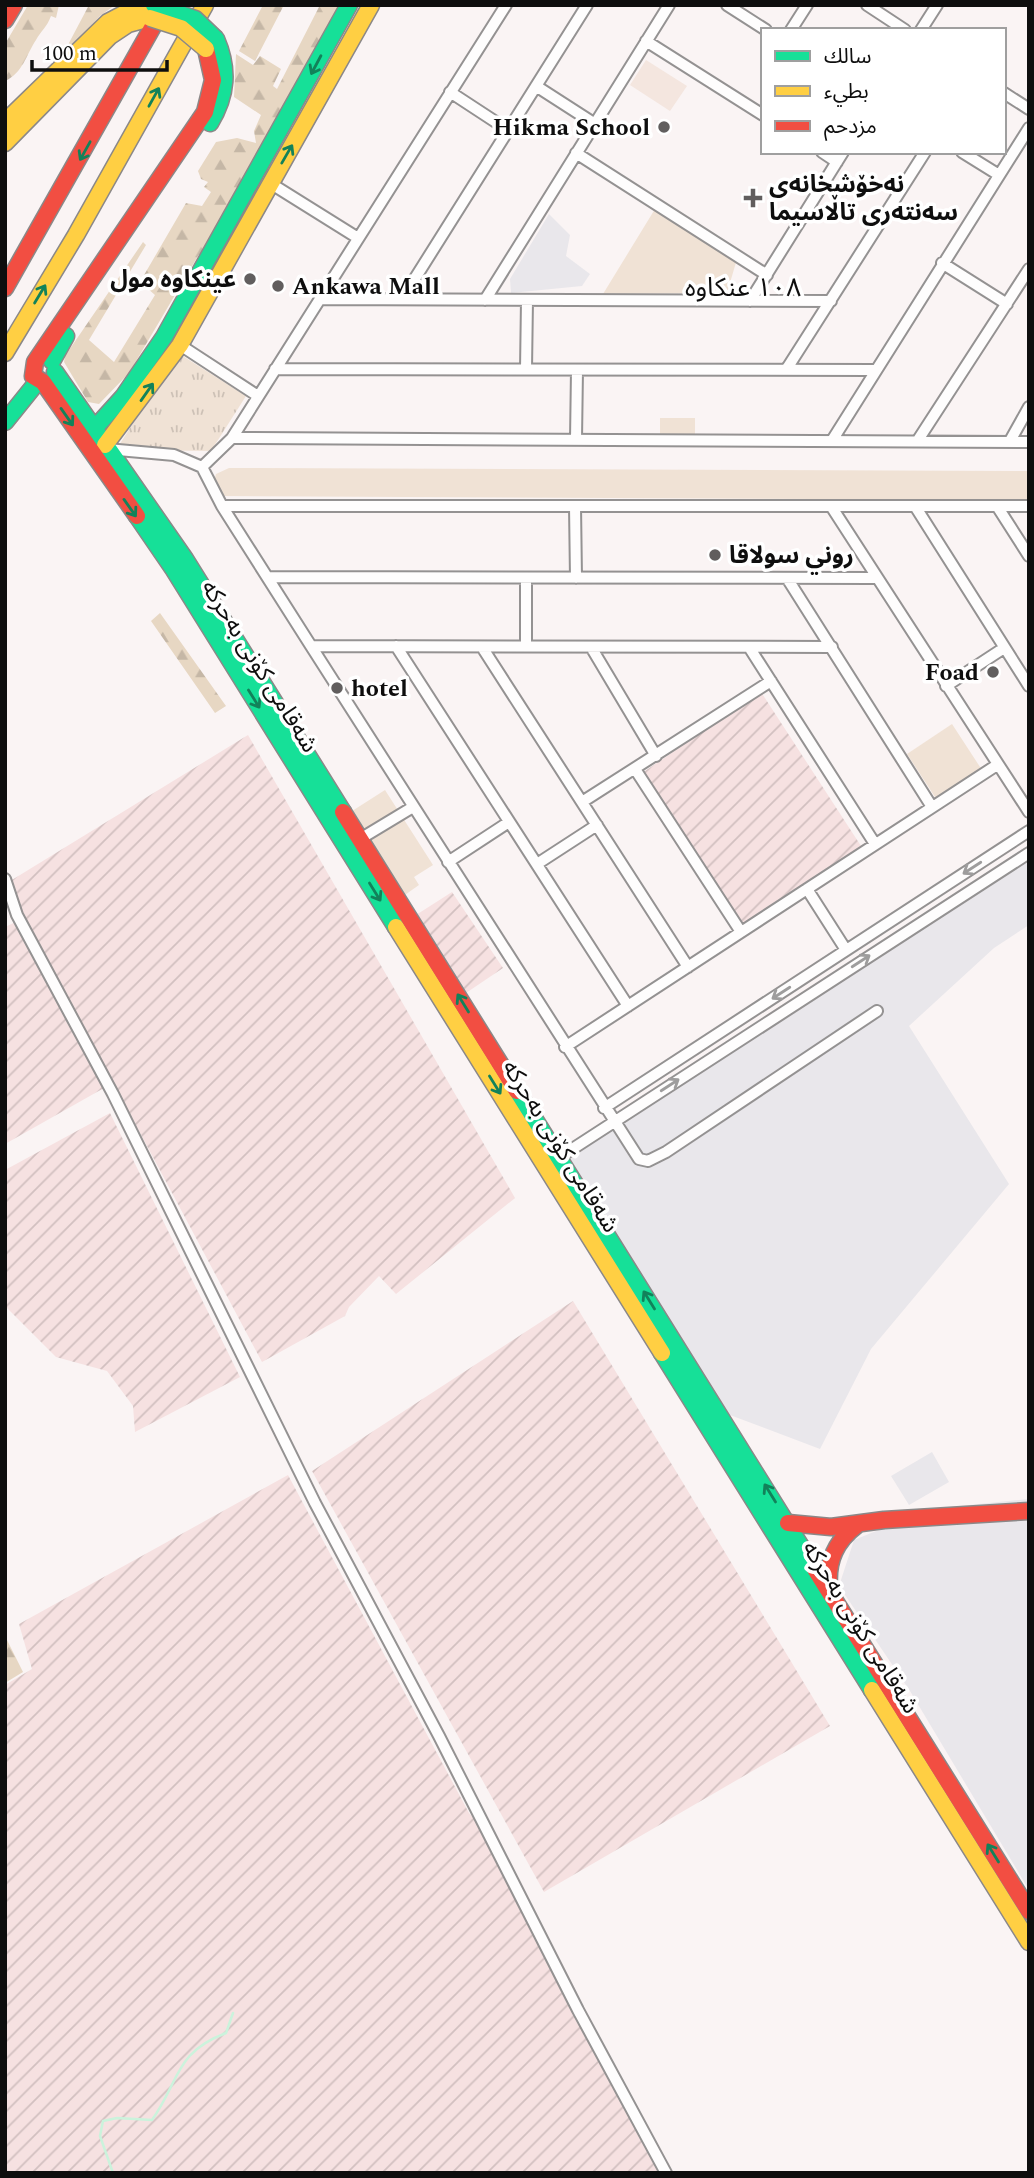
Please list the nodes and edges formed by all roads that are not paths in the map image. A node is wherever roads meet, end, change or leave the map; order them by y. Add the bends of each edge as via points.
1 (14, 5) edge
2 (164, 5) edge
3 (205, 5) edge
4 (349, 5) edge
5 (371, 5) edge
6 (506, 5) edge
7 (587, 5) edge
8 (669, 5) edge
9 (727, 5) edge
10 (807, 5) edge
11 (867, 5) edge
12 (937, 5) edge
13 (152, 12) edge
14 (5, 20) edge
15 (763, 28) edge
16 (792, 28) edge
17 (902, 28) edge
18 (922, 28) edge
19 (646, 41) junction
20 (536, 86) junction
21 (450, 92) junction
22 (1006, 94) edge
23 (1029, 109) edge
24 (761, 114) edge
25 (5, 122) edge
26 (595, 124) junction
27 (1029, 128) edge
28 (508, 130) junction
29 (5, 143) edge
30 (576, 153) junction
31 (924, 154) edge
32 (965, 154) edge
33 (840, 157) edge
34 (999, 175) junction
35 (270, 183) junction
36 (358, 238) junction
37 (943, 263) junction
38 (1029, 269) edge
39 (767, 275) junction
40 (5, 288) edge
41 (320, 299) junction
42 (402, 299) junction
43 (485, 300) junction
44 (527, 300) junction
45 (750, 300) junction
46 (831, 301) junction
47 (1007, 304) junction
48 (180, 345) junction
49 (5, 353) edge
50 (275, 369) junction
51 (526, 369) junction
52 (577, 370) junction
53 (786, 370) junction
54 (874, 370) junction
55 (43, 371) junction
56 (258, 396) junction
57 (115, 406) junction
58 (1029, 407) edge
59 (5, 411) edge
60 (128, 418) junction
61 (5, 422) edge
62 (94, 429) junction
63 (232, 438) junction
64 (576, 439) junction
65 (833, 439) junction
66 (918, 440) junction
67 (1010, 441) junction
68 (1029, 442) edge
69 (106, 447) junction
70 (202, 467) junction
71 (222, 506) junction
72 (575, 506) junction
73 (831, 506) junction
74 (915, 506) junction
75 (997, 506) junction
76 (1029, 506) edge
77 (1029, 556) edge
78 (268, 577) junction
79 (526, 578) junction
80 (576, 578) junction
81 (787, 578) junction
82 (875, 578) junction
83 (311, 646) junction
84 (396, 646) junction
85 (526, 646) junction
86 (482, 647) junction
87 (591, 647) junction
88 (749, 647) junction
89 (832, 647) junction
90 (1004, 648) junction
91 (771, 681) junction
92 (946, 686) junction
93 (1029, 686) edge
94 (656, 756) junction
95 (997, 765) junction
96 (635, 769) junction
97 (582, 802) junction
98 (413, 807) junction
99 (932, 807) junction
100 (1029, 812) edge
101 (509, 822) junction
102 (597, 825) junction
103 (1029, 831) edge
104 (360, 839) junction
105 (875, 844) junction
106 (1029, 853) edge
107 (448, 862) junction
108 (537, 864) junction
109 (5, 879) edge
110 (807, 889) junction
111 (741, 932) junction
112 (846, 950) junction
113 (688, 967) junction
114 (628, 1006) junction
115 (877, 1011) dead end
116 (565, 1047) junction
117 (604, 1108) junction
118 (612, 1122) junction
119 (559, 1157) junction
120 (1029, 1511) edge
121 (788, 1522) junction
122 (859, 1523) junction
123 (832, 1594) junction
124 (1029, 1911) edge
125 (1029, 1942) edge
126 (666, 2173) edge

1 - 14 main road
2 -> 40 main road
49 -> 3 main road
4 -> 57 main road via 171,325
35 -> 5 main road
6 - 21 street
7 - 20 street
8 - 19 street
9 - 15 street
10 - 16 street
11 - 17 street
12 - 18 street
13 - 25 main road via 133,9 108,22
13 - 29 main road via 110,36
13 - 55 main road, bridge via 211,44 213,91 205,112
19 - 24 street
19 - 26 street
20 - 26 street
20 - 28 street
21 - 28 street
21 - 36 street
22 - 23 street
26 - 30 street
27 - 34 street
28 - 42 street
30 - 39 street
30 - 43 street
31 - 46 street
32 - 34 street
33 - 39 street
34 - 37 street
35 - 36 street
35 - 48 main road
36 - 41 street
37 - 47 street
37 - 54 street
38 - 47 street
39 - 45 street
41 - 42 street
41 - 50 street
42 - 43 street
43 - 44 street
44 - 45 street
44 - 51 street
45 - 46 street
46 - 53 street
47 - 66 street
48 - 56 street
60 -> 48 main road
50 - 51 street
50 - 56 street
51 - 52 street
52 - 53 street
52 - 64 street
53 - 54 street
54 - 65 street
55 - 59 main road
55 - 61 main road
55 - 62 main road, شەقامی کۆنی بەحرکە
55 -> 125 main road, شەقامی کۆنی بەحرکە via 174,570
56 - 63 street
57 - 60 main road
57 - 62 main road
58 - 67 street
60 - 69 main road
62 - 69 main road, شەقامی کۆنی بەحرکە
63 - 64 street
63 - 70 street
64 - 65 street
65 - 66 street
66 - 67 street
67 - 68 street
69 - 70 street via 174,455
69 - 104 main road, شەقامی کۆنی بەحرکە via 185,559
70 - 71 street
71 - 72 street
71 - 78 street
72 - 73 street
72 - 80 street
73 - 74 street
73 - 82 street
74 - 75 street
74 - 90 street
75 - 76 street
75 - 77 street
78 - 79 street
78 - 83 street
79 - 80 street
79 - 85 street
80 - 81 street
81 - 82 street
81 - 89 street
82 - 92 street
83 - 84 street
83 - 98 street
84 - 86 street
84 - 101 street
85 - 86 street
85 - 87 street
86 - 97 street
87 - 88 street
87 - 94 street
88 - 89 street
88 - 91 street
89 - 99 street
90 - 92 street
90 - 93 street
91 - 94 street
91 - 105 street
92 - 95 street
94 - 96 street
95 - 99 street
95 - 100 street
96 - 97 street
96 - 111 street
97 - 102 street
98 - 104 street
98 - 107 street
99 - 105 street
101 - 107 street
101 - 108 street
102 - 108 street
102 - 113 street
103 -> 112 street
119 -> 104 main road, شەقامی کۆنی بەحرکە
105 - 110 street
118 -> 106 street
107 - 116 street
108 - 114 street
109 - 126 street via 17,915 155,1176 315,1503
110 - 111 street
110 - 112 street
111 - 113 street
112 -> 117 street
113 - 114 street
114 - 116 street
115 - 118 street via 655,1159 639,1159
116 - 117 street
117 - 118 street
118 - 119 street
121 -> 119 main road, شەقامی کۆنی بەحرکە
120 - 122 main road
121 - 122 main road via 823,1527
121 - 123 main road, شەقامی کۆنی بەحرکە
122 - 123 main road via 842,1536 831,1553 828,1574
124 -> 123 main road, شەقامی کۆنی بەحرکە

